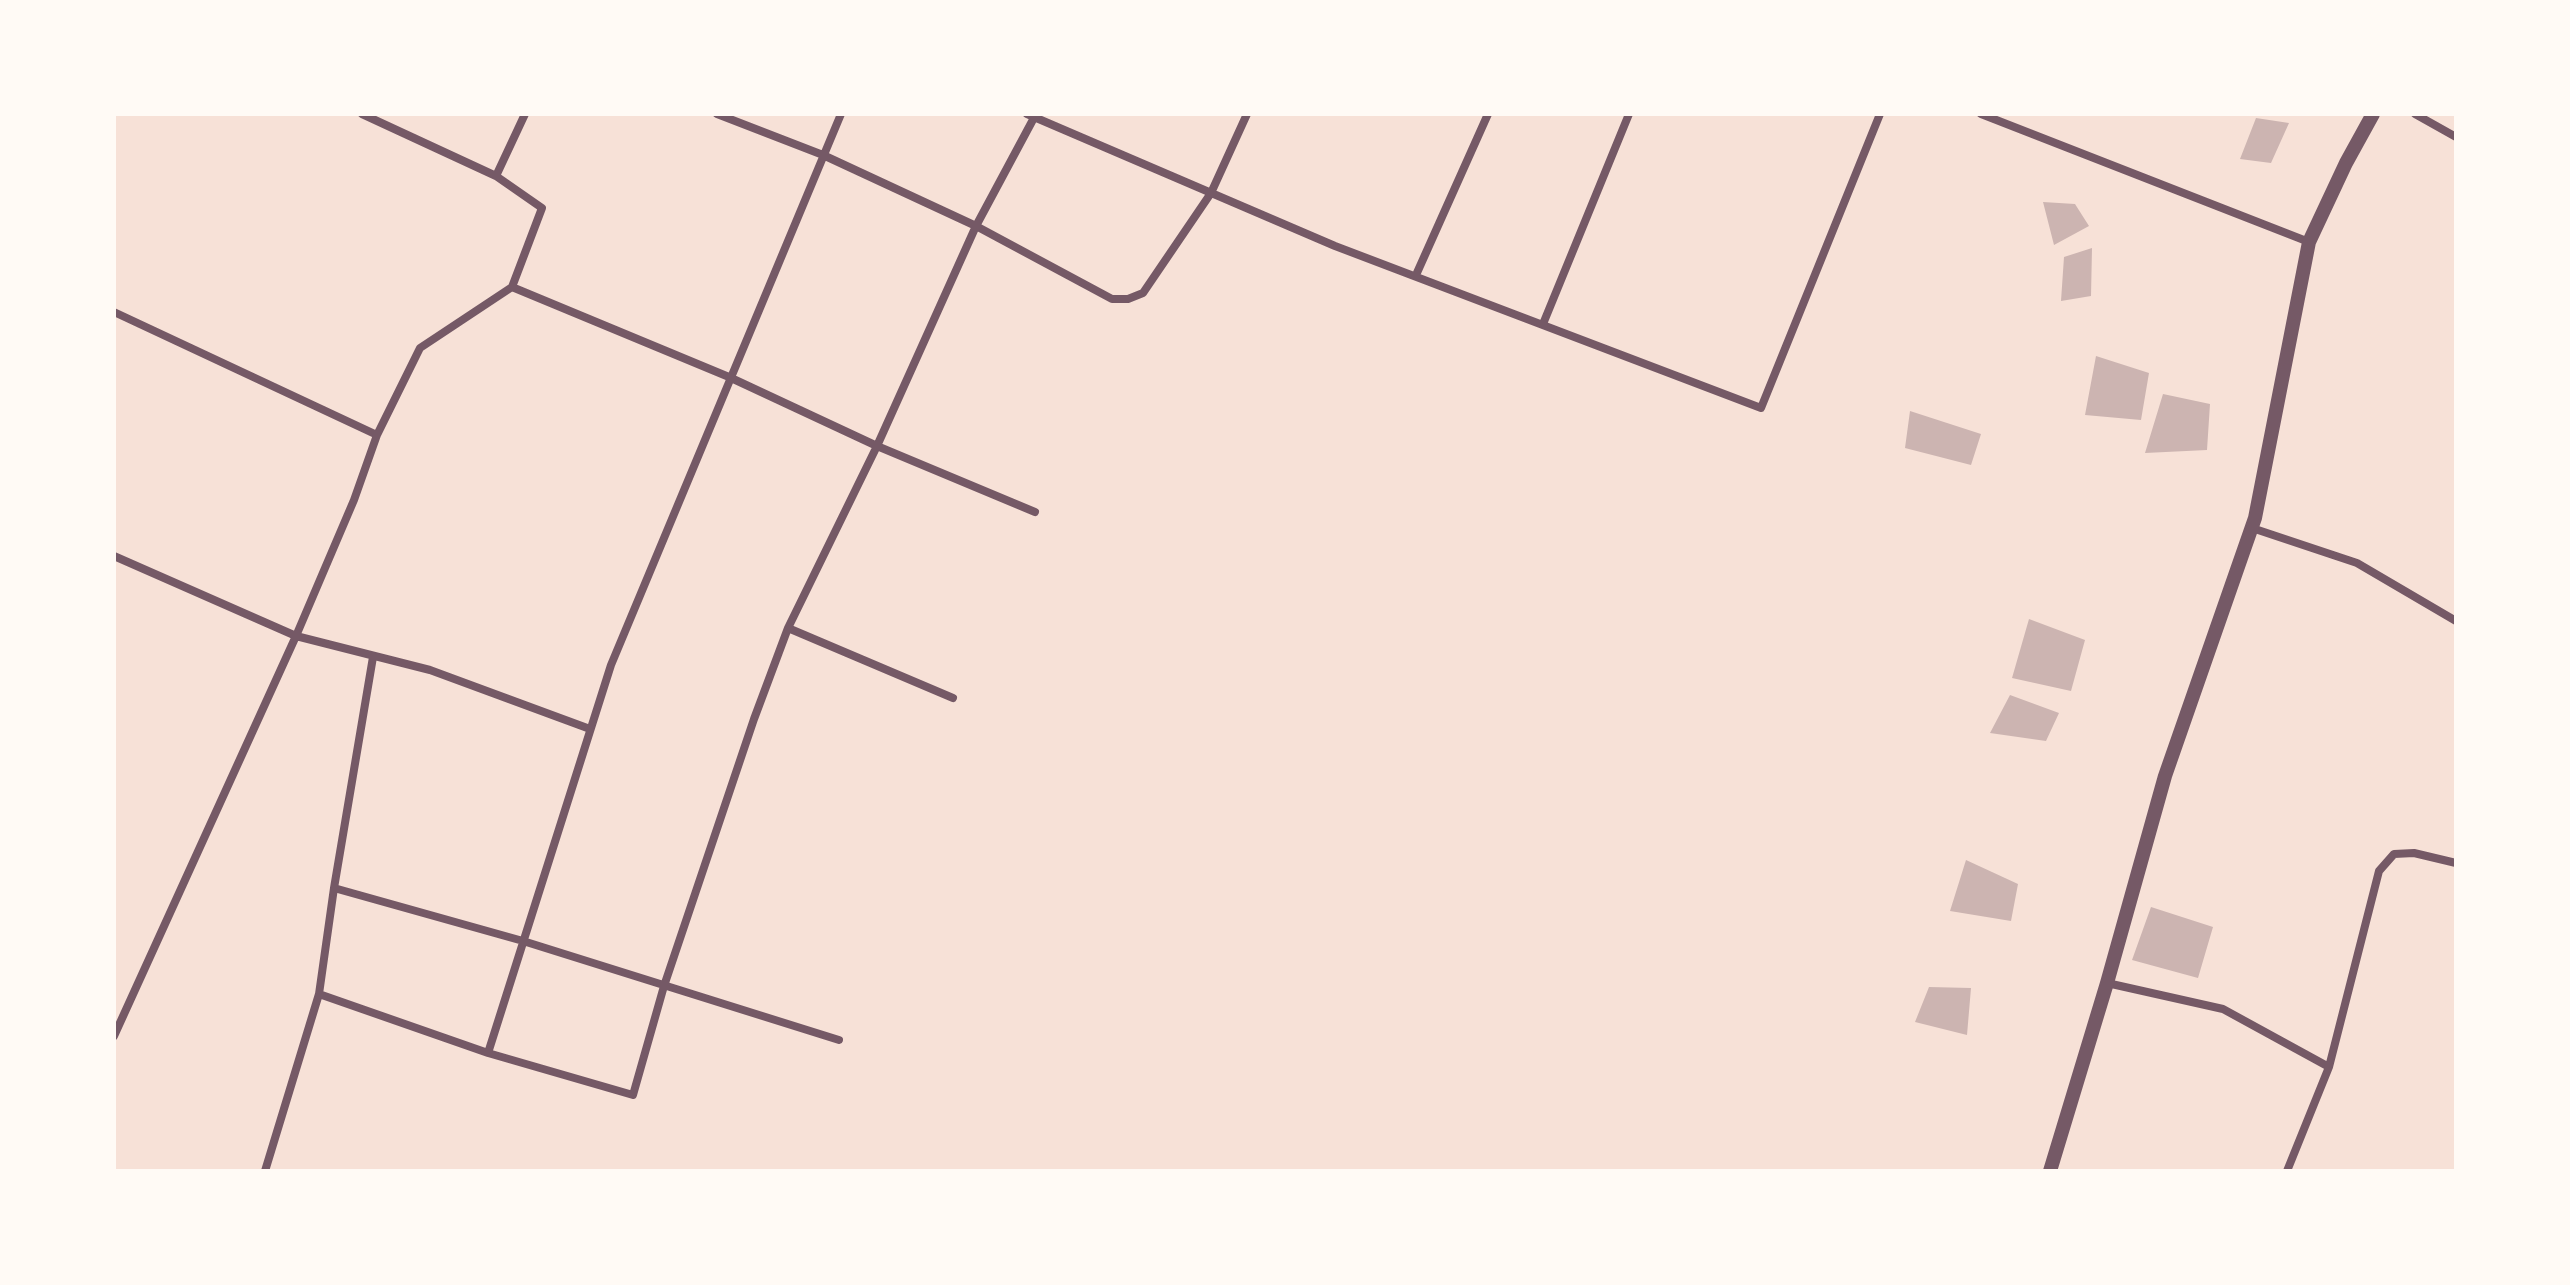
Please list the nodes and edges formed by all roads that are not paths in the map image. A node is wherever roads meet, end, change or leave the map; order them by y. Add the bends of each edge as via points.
1 (362, 114) edge
2 (525, 114) edge
3 (717, 114) edge
4 (841, 114) edge
5 (1247, 114) edge
6 (1488, 114) edge
7 (1629, 114) edge
8 (1880, 114) edge
9 (1981, 114) edge
10 (2373, 114) edge
11 (2415, 114) edge
12 (1032, 115) edge
13 (2456, 137) edge
14 (823, 155) junction
15 (496, 176) junction
16 (1211, 193) junction
17 (976, 226) junction
18 (2309, 242) junction
19 (1416, 275) junction
20 (512, 287) junction
21 (114, 312) edge
22 (1543, 324) junction
23 (729, 377) junction
24 (377, 435) junction
25 (877, 446) junction
26 (1035, 512) dead end
27 (2252, 528) junction
28 (114, 556) edge
29 (2456, 621) edge
30 (788, 628) junction
31 (296, 636) junction
32 (373, 657) junction
33 (953, 698) dead end
34 (590, 729) junction
35 (2456, 863) edge
36 (334, 888) junction
37 (523, 941) junction
38 (2107, 983) junction
39 (664, 986) junction
40 (319, 994) junction
41 (114, 1036) edge
42 (839, 1040) dead end
43 (488, 1053) junction
44 (2329, 1067) junction
45 (265, 1171) edge
46 (2050, 1171) edge
47 (2287, 1171) edge

1 - 15 street
2 - 15 street
3 - 14 street
4 - 14 street
5 - 16 street
6 - 19 street
7 - 22 street
8 - 22 street via 1761,408
9 - 18 street
10 - 18 street
11 - 13 street
12 - 16 street
12 - 17 street
14 - 17 street
14 - 23 street
15 - 20 street via 542,208
16 - 17 street via 1143,293 1128,299 1112,299
16 - 19 street
17 - 25 street
18 - 27 street
19 - 22 street
20 - 23 street
20 - 24 street via 420,348
21 - 24 street
23 - 25 street
23 - 34 street
24 - 31 street
25 - 26 street
25 - 30 street
27 - 29 street via 2357,563
27 - 38 street via 2165,776
28 - 31 street
30 - 33 street
30 - 39 street
31 - 32 street
31 - 41 street
32 - 34 street via 430,670
32 - 36 street
34 - 37 street
35 - 44 street via 2394,854 2379,871
36 - 37 street
36 - 40 street
37 - 39 street
37 - 43 street
38 - 44 street via 2223,1009
38 - 46 street
39 - 42 street
39 - 43 street via 633,1095
40 - 43 street
40 - 45 street
44 - 47 street

